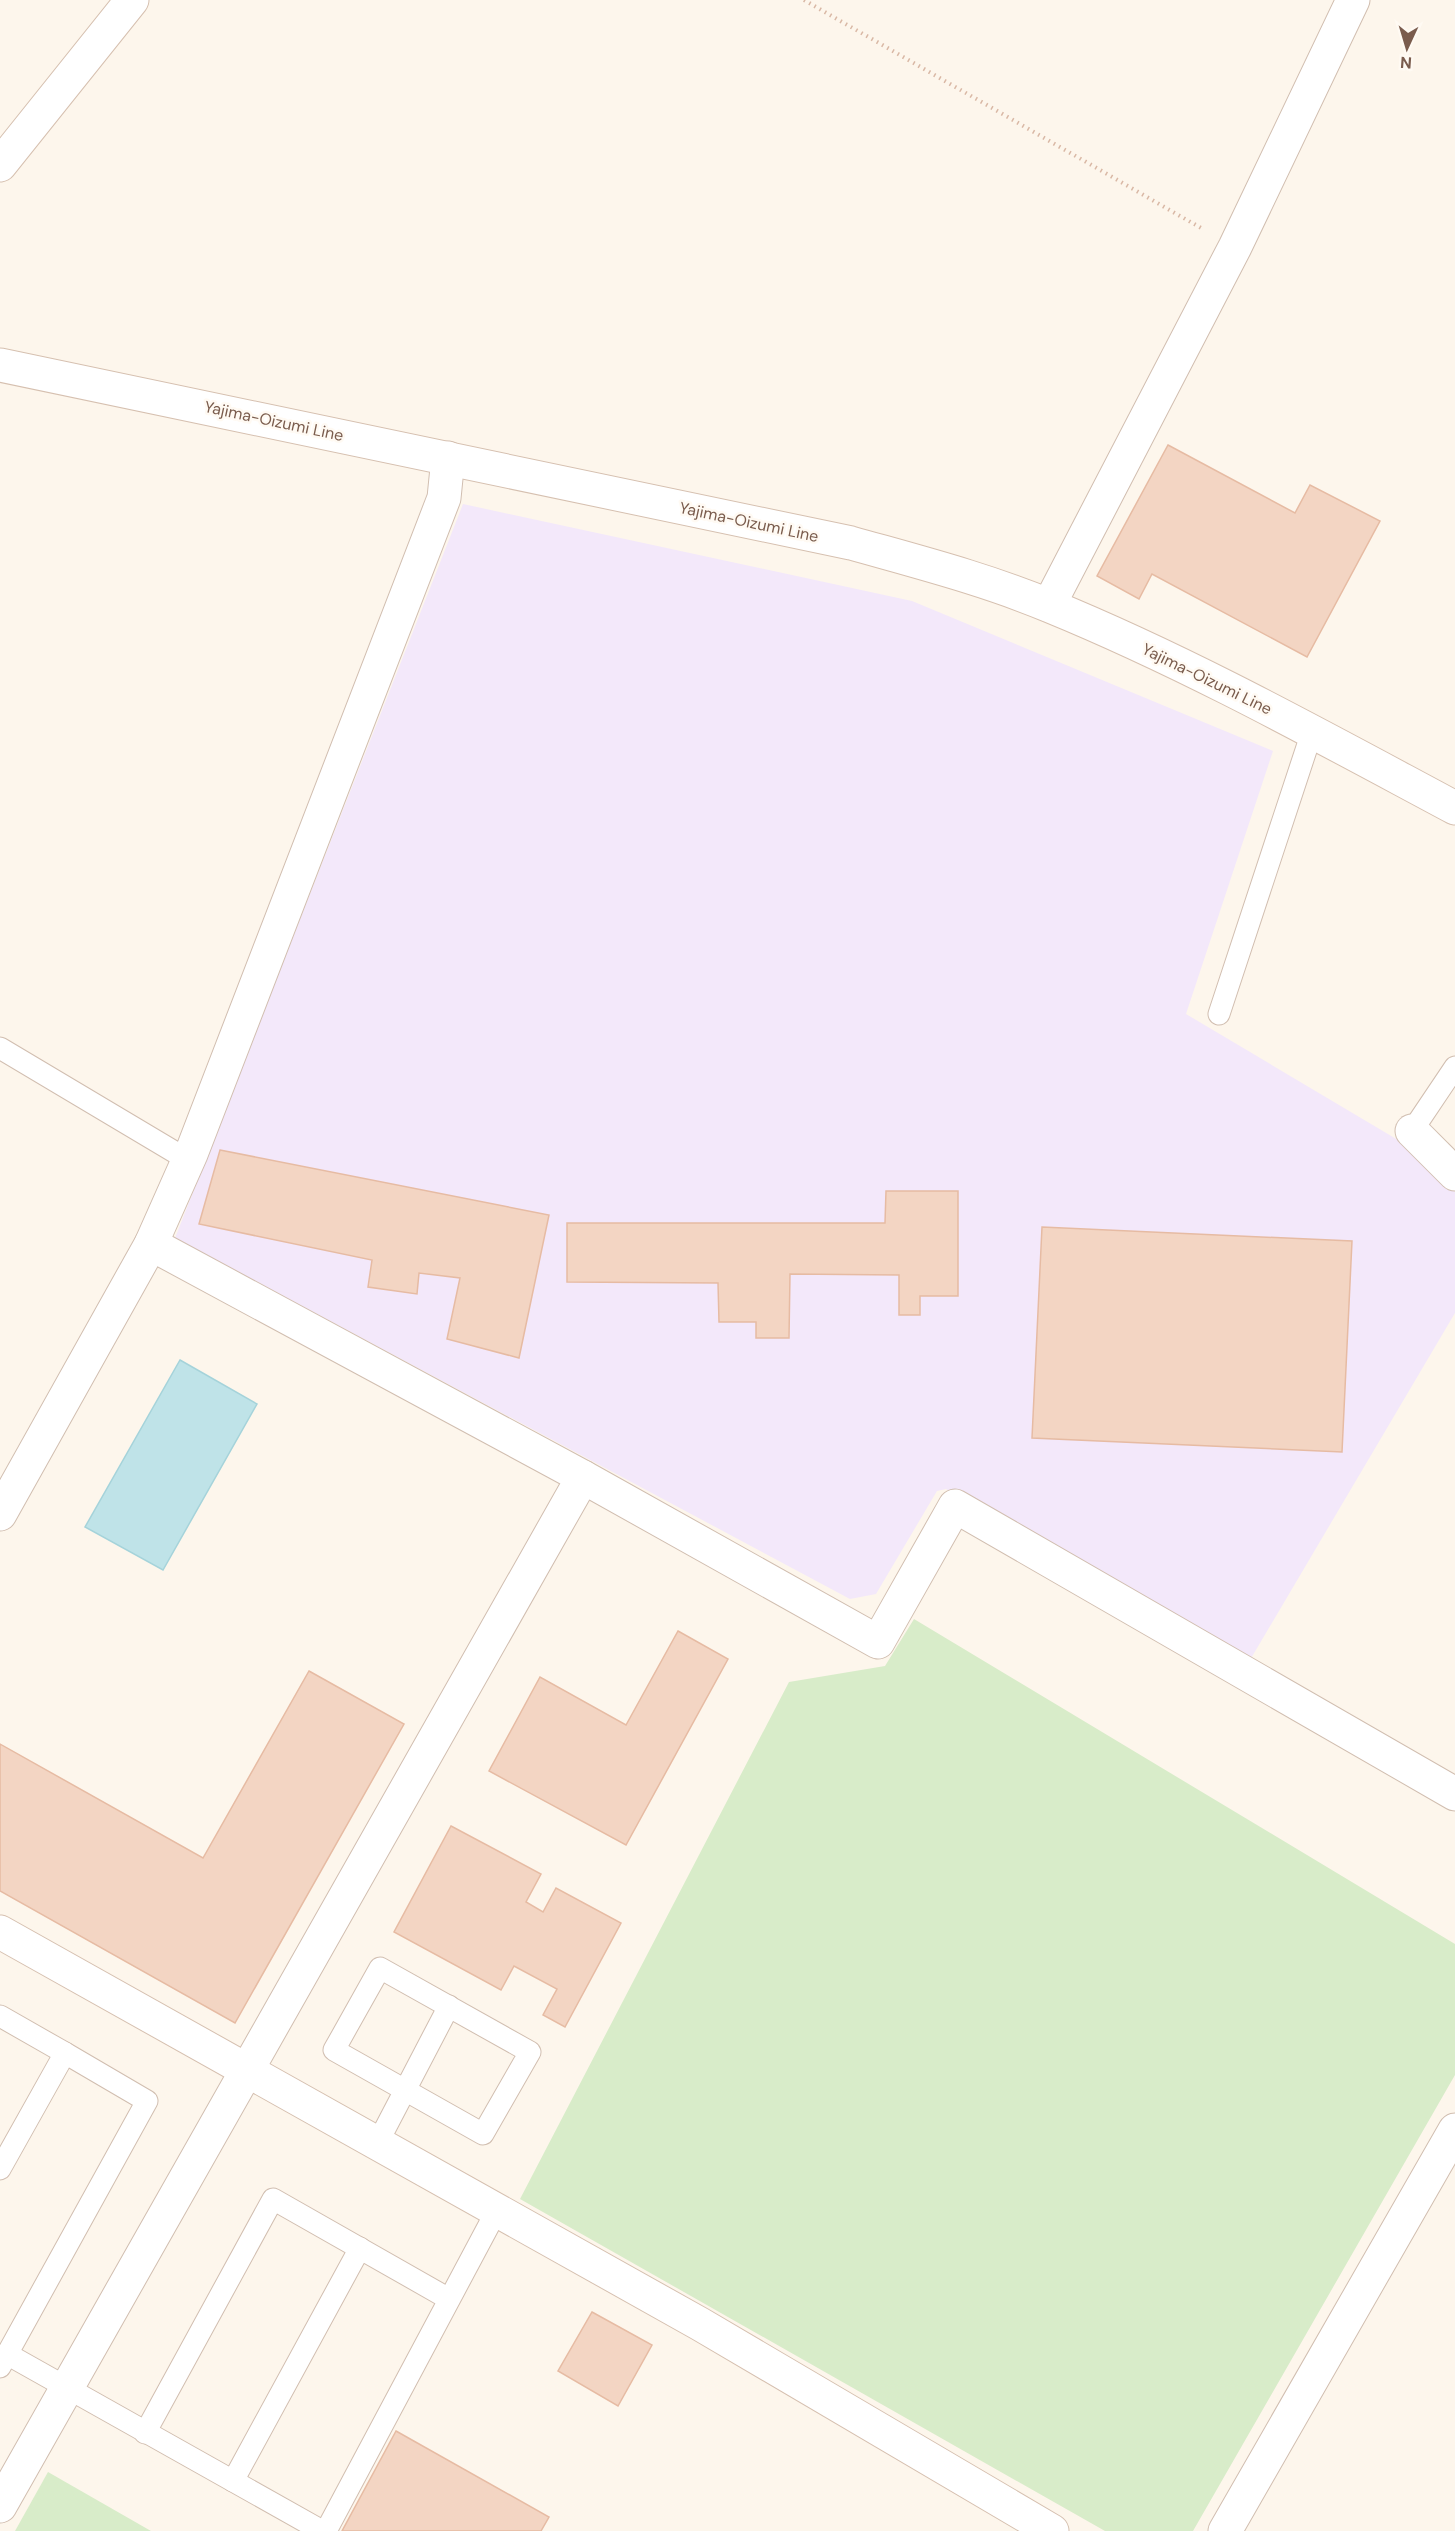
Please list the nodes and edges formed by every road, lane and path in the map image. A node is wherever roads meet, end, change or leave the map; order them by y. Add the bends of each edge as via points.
1 (132, 0) edge
2 (804, 0) edge
3 (1353, 0) edge
4 (0, 165) edge
5 (1235, 247) junction
6 (0, 365) edge
7 (448, 458) junction
8 (1049, 605) junction
9 (1312, 732) junction
10 (1455, 808) edge
11 (1219, 1014) dead end
12 (0, 1048) edge
13 (1455, 1067) edge
14 (1412, 1131) joint
15 (188, 1160) junction
16 (1455, 1174) edge
17 (151, 1244) junction
18 (584, 1477) junction
19 (0, 1514) edge
20 (1455, 1794) edge
21 (0, 1932) edge
22 (449, 2006) junction
23 (0, 2016) edge
24 (65, 2053) junction
25 (248, 2071) junction
26 (405, 2091) junction
27 (1455, 2130) edge
28 (377, 2144) junction
29 (0, 2169) edge
30 (496, 2212) junction
31 (360, 2248) junction
32 (449, 2299) junction
33 (4, 2360) edge
34 (67, 2387) junction
35 (145, 2433) junction
36 (233, 2481) junction
37 (0, 2506) edge
38 (324, 2531) edge
39 (1052, 2531) edge
40 (1225, 2531) edge

1 - 4 street
2 - 5 path
3 - 5 street
5 - 8 street
6 - 7 street, Yajima-Oizumi Line
7 - 8 street, Yajima-Oizumi Line via 851,543 955,572
7 - 15 street via 444,498
8 - 9 street, Yajima-Oizumi Line via 1143,647
9 - 10 street, Yajima-Oizumi Line
9 - 11 lane
12 - 15 lane
13 - 14 lane
14 - 16 street
15 - 17 street
17 - 18 street
17 - 19 street
18 - 20 street via 878,1642 955,1506
18 - 25 street
21 - 25 street
22 - 26 lane
22 - 26 lane via 380,1968 333,2050
22 - 26 lane via 530,2052 483,2134
23 - 24 lane
24 - 29 lane
24 - 33 lane via 147,2101
25 - 28 street
25 - 34 street
26 - 28 lane
27 - 40 street
28 - 30 street
30 - 32 lane
30 - 39 street via 700,2324
31 - 32 lane
31 - 35 lane via 273,2199
31 - 36 lane
32 - 38 lane
33 - 34 lane
34 - 35 lane
34 - 37 street
35 - 36 lane
36 - 38 lane

